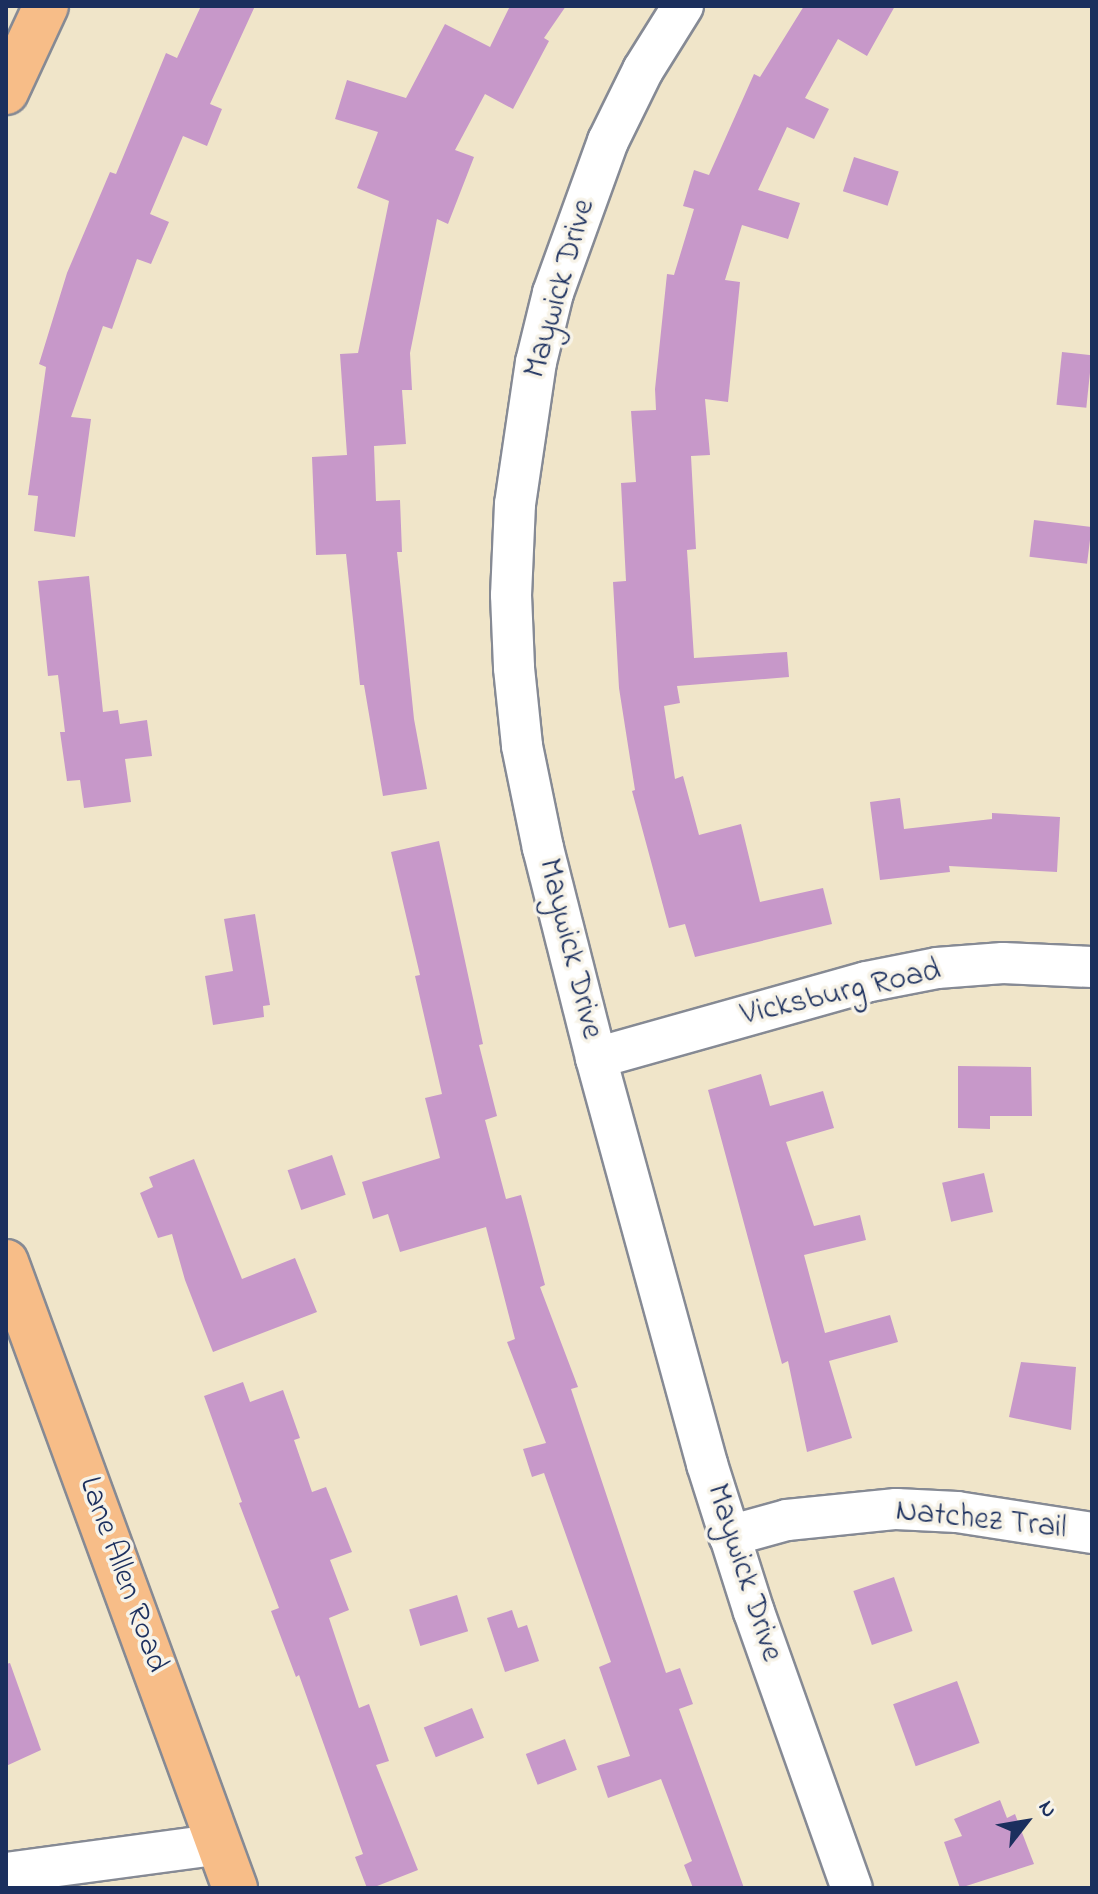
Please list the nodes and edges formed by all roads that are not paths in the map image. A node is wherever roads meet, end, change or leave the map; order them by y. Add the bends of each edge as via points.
1 (46, 6) edge
2 (683, 6) edge
3 (6, 92) edge
4 (1092, 967) edge
5 (596, 1058) junction
6 (7, 1267) edge
7 (1092, 1533) edge
8 (729, 1536) junction
9 (220, 1844) junction
10 (6, 1873) edge
11 (235, 1888) edge
12 (852, 1888) edge

1 - 3 main road
2 - 5 street, Maywick Drive via 608,141 553,293 536,362 515,504 511,595 522,746
4 - 5 street, Vicksburg Road via 1003,963 937,968 866,982
5 - 8 street, Maywick Drive
6 - 9 main road, Lane Allen Road
7 - 8 street, Natchez Trail via 957,1512 896,1509 787,1520
8 - 12 street, Maywick Drive
9 - 10 street
9 - 11 main road, Lane Allen Road

